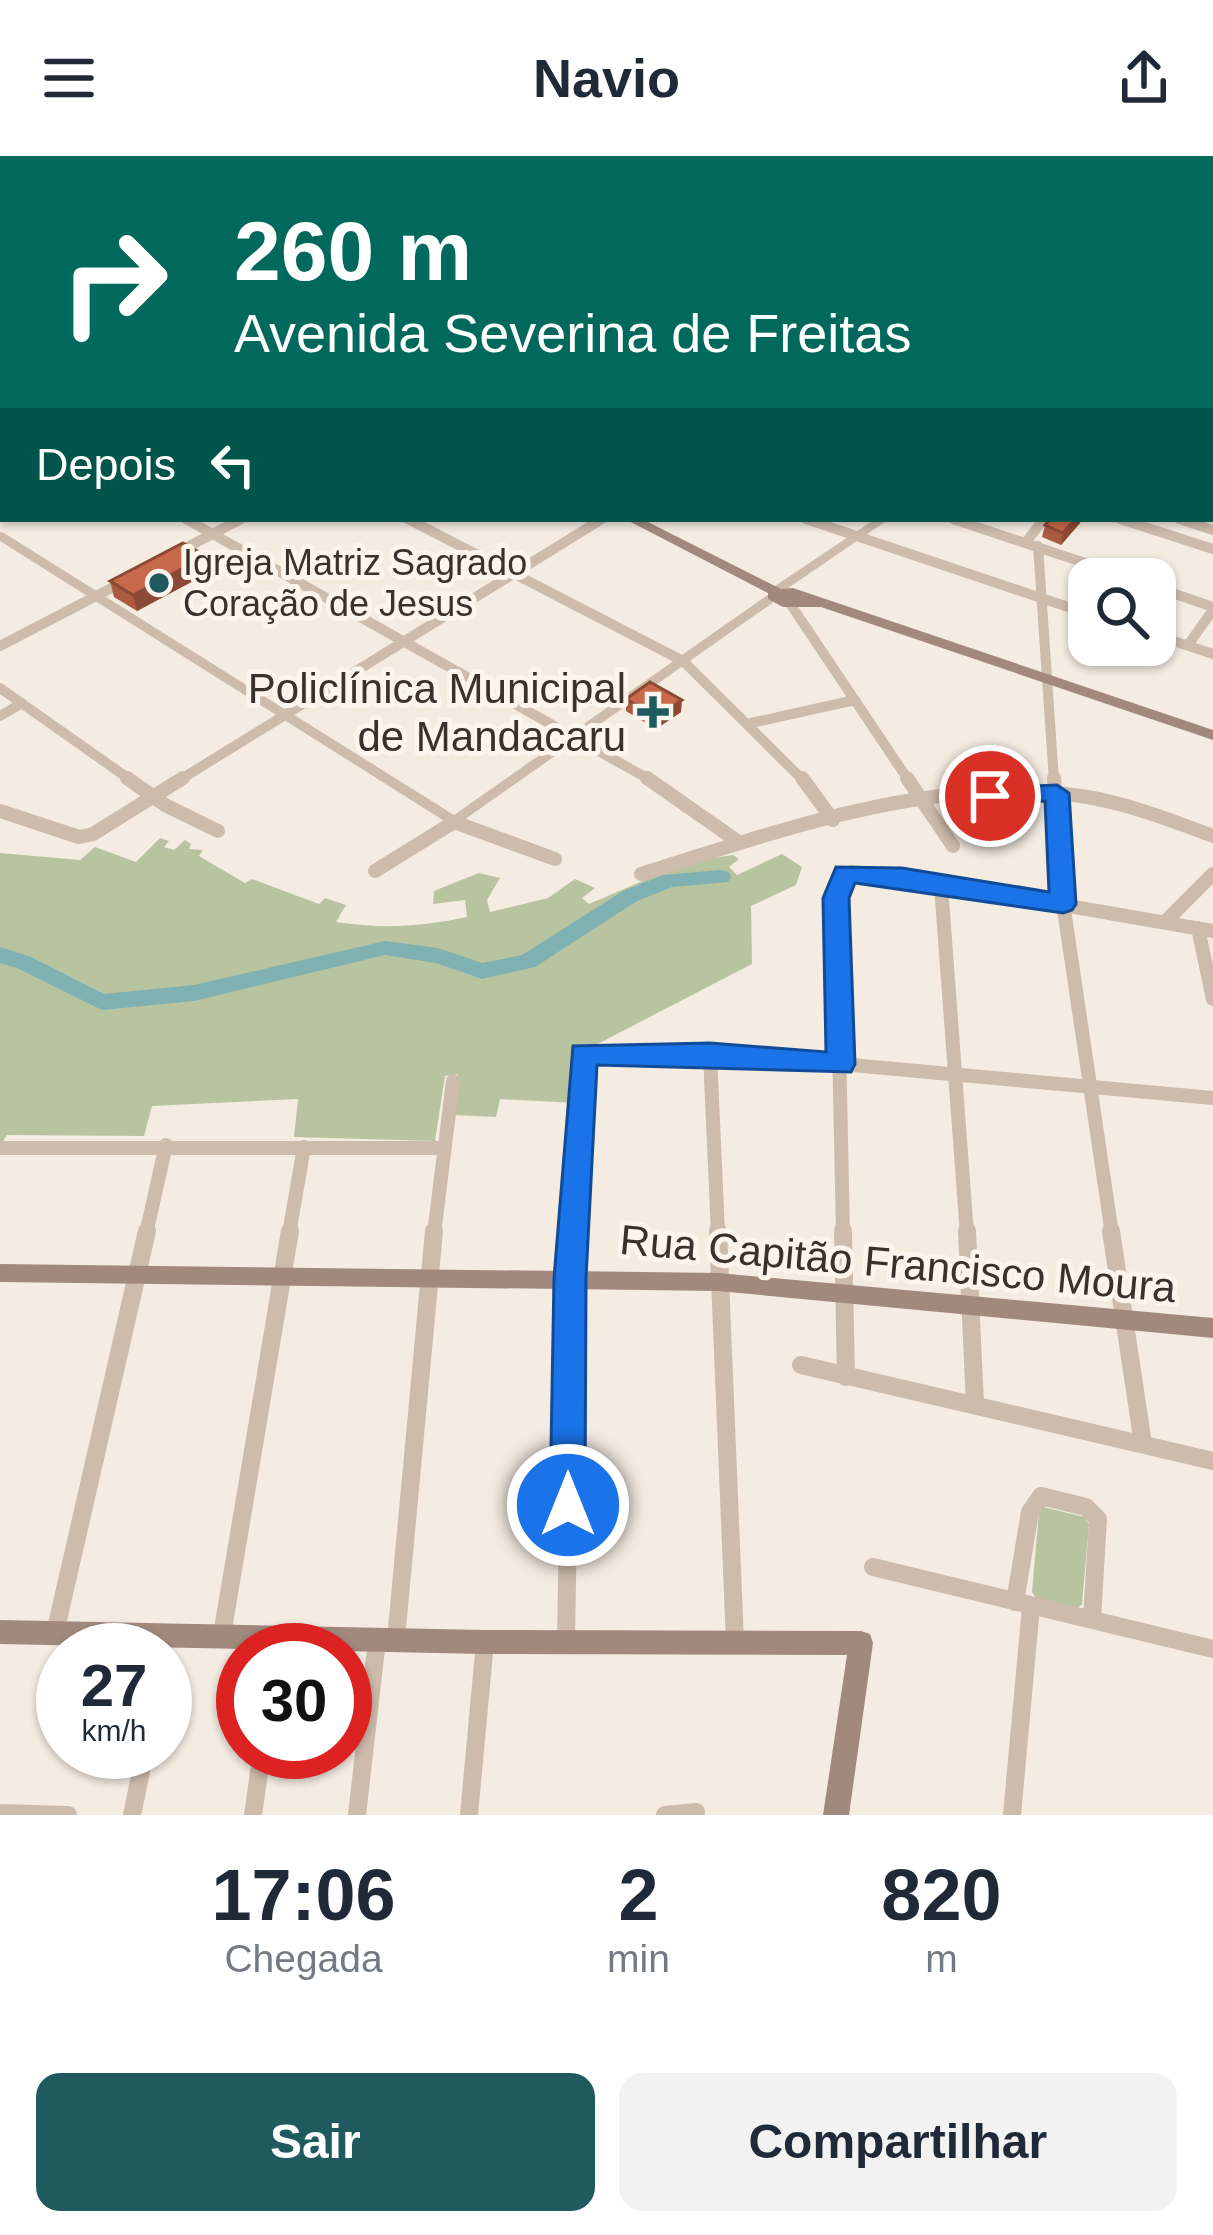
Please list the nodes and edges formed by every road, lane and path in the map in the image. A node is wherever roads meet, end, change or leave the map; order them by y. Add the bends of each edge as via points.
1 (191, 522) edge
2 (235, 522) edge
3 (414, 522) edge
4 (597, 522) edge
5 (638, 522) edge
6 (814, 522) edge
7 (879, 522) edge
8 (962, 522) edge
9 (1043, 522) edge
10 (1129, 522) edge
11 (1199, 522) edge
12 (1213, 530) edge
13 (211, 534) junction
14 (0, 536) edge
15 (858, 538) junction
16 (1032, 544) junction
17 (1213, 549) edge
18 (1072, 558) edge
19 (165, 559) edge
20 (515, 573) junction
21 (131, 578) edge
22 (785, 594) junction
23 (1176, 595) edge
24 (97, 596) junction
25 (1040, 598) junction
26 (1068, 607) edge
27 (1213, 608) edge
28 (1176, 641) edge
29 (405, 642) junction
30 (1188, 645) junction
31 (0, 646) edge
32 (1213, 654) edge
33 (683, 661) junction
34 (1046, 679) junction
35 (0, 688) edge
36 (855, 700) junction
37 (22, 704) junction
38 (0, 716) edge
39 (288, 716) junction
40 (751, 723) junction
41 (1213, 735) edge
42 (574, 737) junction
43 (1057, 793) junction
44 (152, 795) junction
45 (925, 800) junction
46 (0, 811) edge
47 (832, 820) junction
48 (454, 822) junction
49 (218, 831) dead end
50 (1213, 836) edge
51 (740, 843) junction
52 (953, 847) dead end
53 (555, 859) dead end
54 (375, 872) dead end
55 (641, 874) dead end
56 (1213, 874) edge
57 (941, 886) junction
58 (1063, 904) junction
59 (1167, 920) junction
60 (1205, 929) edge
61 (1213, 999) edge
62 (710, 1054) junction
63 (841, 1064) junction
64 (956, 1076) junction
65 (453, 1081) dead end
66 (1087, 1086) junction
67 (1213, 1098) edge
68 (166, 1145) junction
69 (304, 1147) junction
70 (0, 1148) edge
71 (441, 1148) junction
72 (0, 1273) edge
73 (140, 1274) junction
74 (428, 1277) junction
75 (282, 1278) junction
76 (570, 1278) junction
77 (718, 1282) junction
78 (844, 1291) junction
79 (972, 1304) junction
80 (1122, 1319) junction
81 (1213, 1328) edge
82 (801, 1365) dead end
83 (846, 1377) junction
84 (975, 1405) junction
85 (1143, 1444) junction
86 (1213, 1461) edge
87 (873, 1567) dead end
88 (1023, 1605) junction
89 (1092, 1618) junction
90 (57, 1623) edge
91 (224, 1623) edge
92 (0, 1633) edge
93 (36, 1633) edge
94 (387, 1639) junction
95 (372, 1640) edge
96 (566, 1641) junction
97 (485, 1642) junction
98 (735, 1642) junction
99 (1213, 1649) edge
100 (139, 1779) edge
101 (258, 1779) edge
102 (696, 1812) edge
103 (0, 1813) edge
104 (68, 1815) edge
105 (132, 1815) edge
106 (253, 1815) edge
107 (356, 1815) edge
108 (469, 1815) edge
109 (665, 1815) edge
110 (836, 1815) edge
111 (1012, 1815) edge

1 - 13 street
2 - 13 street
3 - 20 street
4 - 20 street
5 - 22 main road
6 - 15 street
7 - 15 street
8 - 16 street
9 - 16 street
10 - 17 street
11 - 12 street
13 - 19 street
13 - 29 street
14 - 24 street
15 - 22 street
15 - 25 street
16 - 18 street
16 - 25 street
20 - 29 street
20 - 33 street
21 - 24 street
22 - 33 street
22 - 34 main road
22 - 36 street
23 - 27 street
24 - 31 street
24 - 39 street
25 - 26 street
25 - 34 street
27 - 30 street
28 - 30 street
29 - 39 street
29 - 42 street
30 - 32 street
33 - 40 street
33 - 42 street
34 - 41 main road
34 - 43 street
35 - 37 street
36 - 40 street
36 - 45 street
37 - 38 street
37 - 44 street
39 - 44 street
39 - 48 street
40 - 47 street
42 - 48 street
42 - 51 street
43 - 45 street
43 - 50 street via 1137,808
43 - 58 street
44 - 46 street via 80,837
44 - 49 street
45 - 47 street
45 - 52 street
47 - 51 street
48 - 53 street
48 - 54 street
51 - 55 street
56 - 59 street
57 - 58 street
57 - 63 street via 845,873 836,898
57 - 64 street
58 - 59 street
58 - 66 street
59 - 60 street
60 - 61 street
62 - 63 street
62 - 76 street via 583,1054
62 - 77 street
63 - 64 street
63 - 78 street
64 - 66 street
64 - 79 street
65 - 71 street
66 - 67 street
66 - 80 street
68 - 69 street
68 - 70 street
68 - 73 street
69 - 71 street
69 - 75 street
71 - 74 street
72 - 73 main road, Rua Capitão Francisco Moura
73 - 75 main road, Rua Capitão Francisco Moura
73 - 90 street
74 - 75 main road, Rua Capitão Francisco Moura
74 - 76 main road, Rua Capitão Francisco Moura
74 - 94 street
75 - 91 street
76 - 77 main road, Rua Capitão Francisco Moura
76 - 96 street
77 - 78 main road, Rua Capitão Francisco Moura
77 - 98 street
78 - 79 main road, Rua Capitão Francisco Moura
78 - 83 street
79 - 80 main road, Rua Capitão Francisco Moura
79 - 84 street
80 - 81 main road, Rua Capitão Francisco Moura
80 - 85 street
82 - 83 street
83 - 84 street
84 - 85 street
85 - 86 street
87 - 88 street
88 - 89 street
88 - 89 street via 1030,1512 1041,1496 1098,1519
88 - 111 street
89 - 99 street
92 - 93 main road
94 - 95 main road
94 - 97 main road
94 - 107 street
96 - 97 main road
96 - 98 main road
97 - 108 street
98 - 110 main road via 861,1643
100 - 105 street
101 - 106 street
102 - 109 street
103 - 104 street

